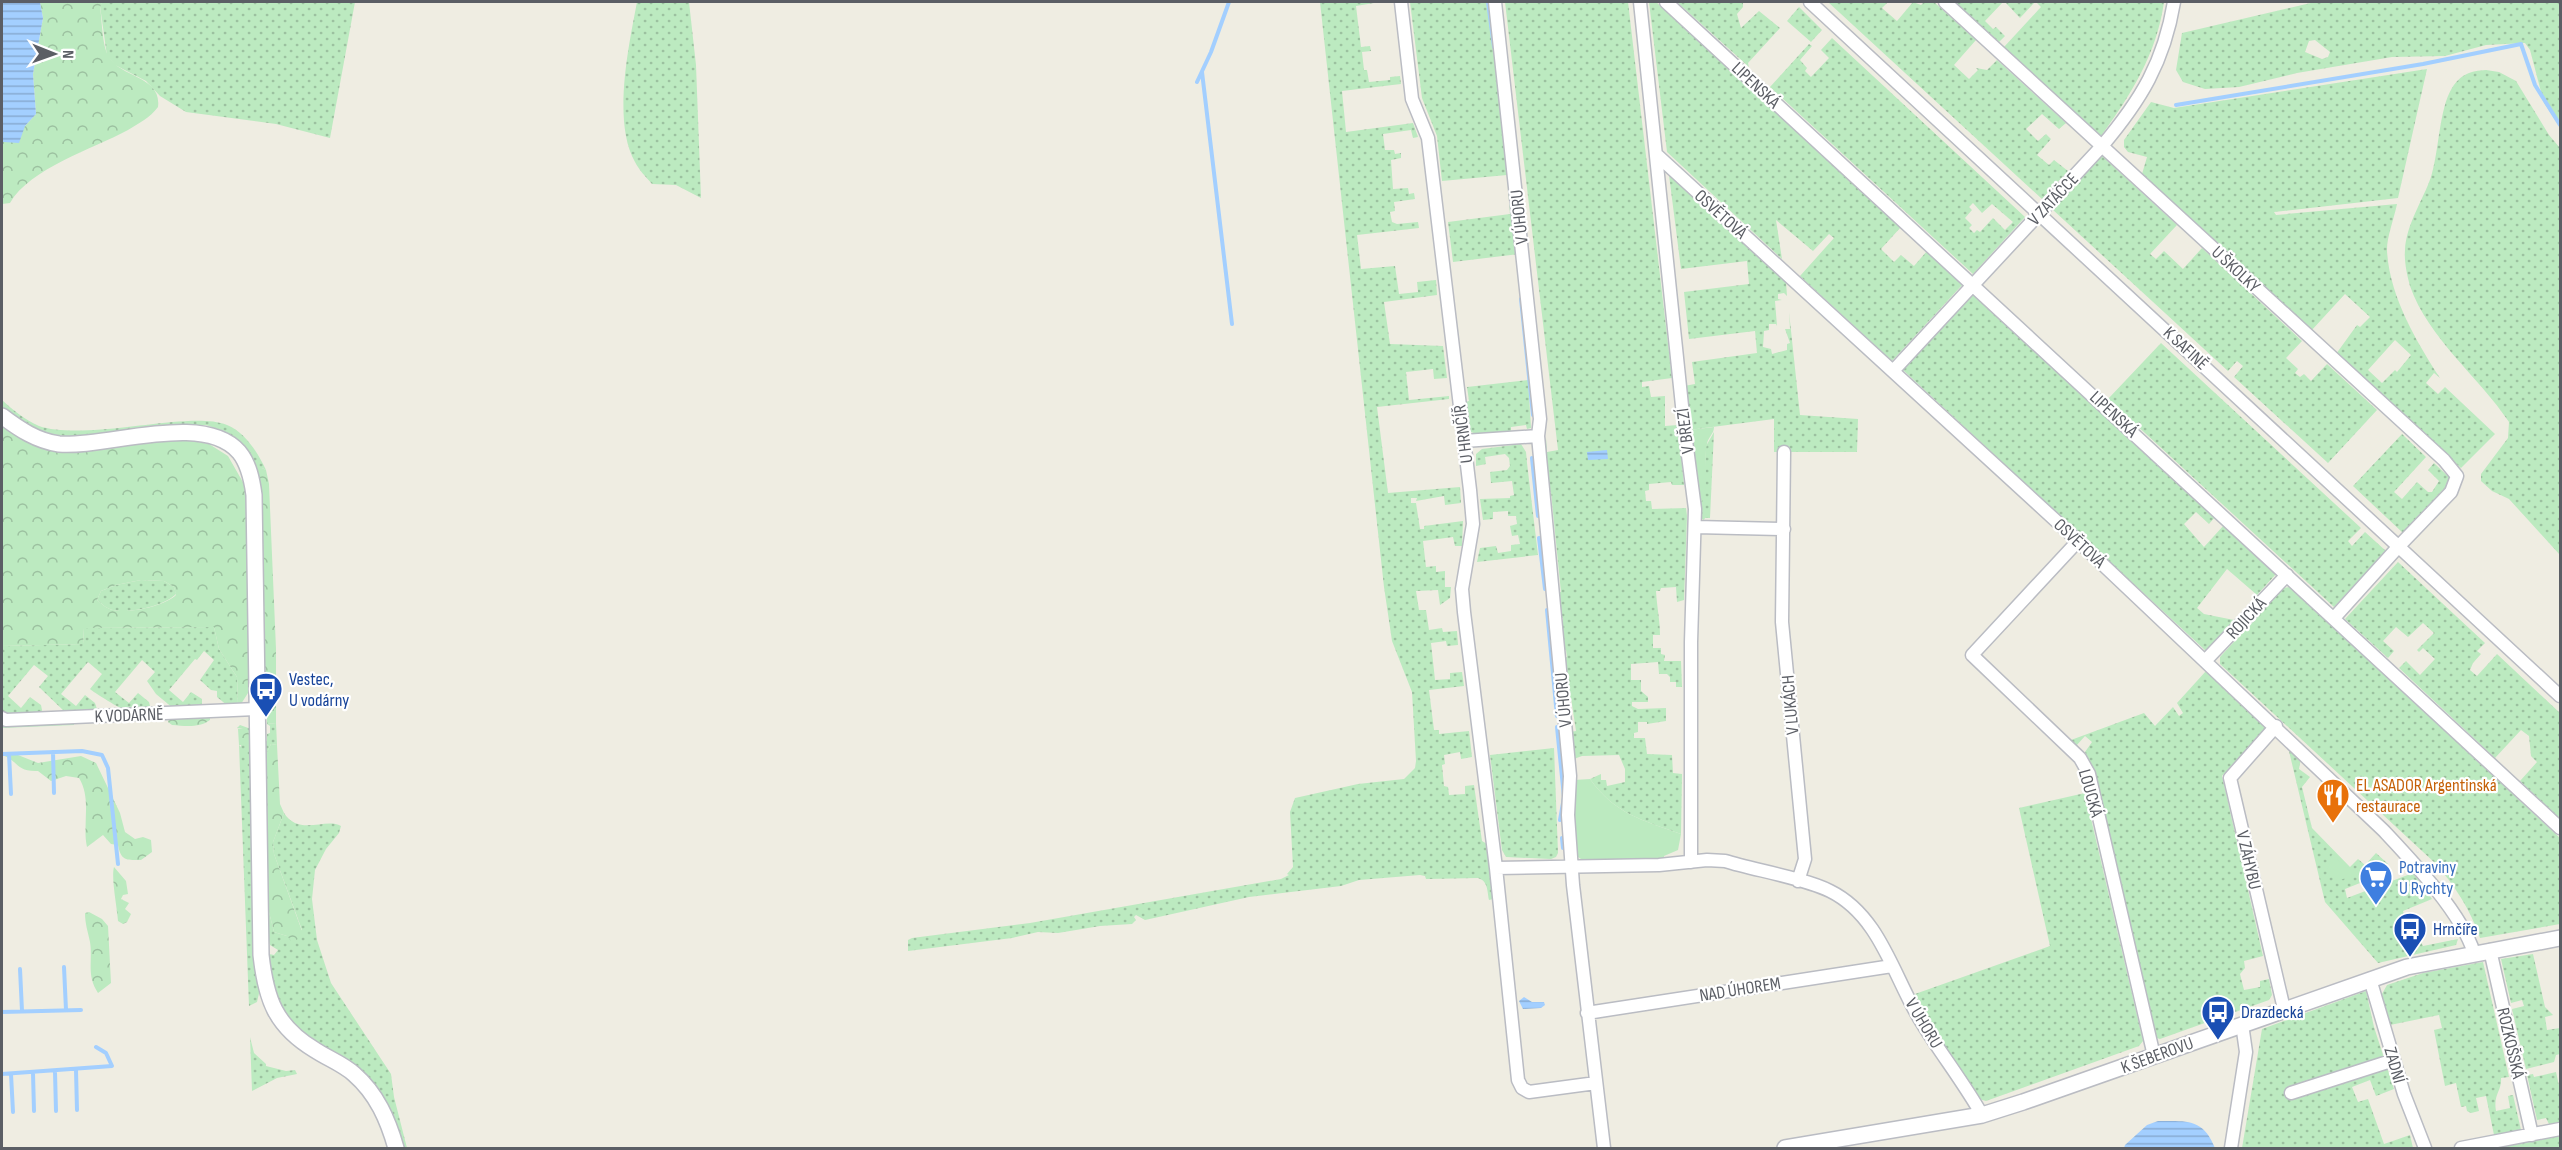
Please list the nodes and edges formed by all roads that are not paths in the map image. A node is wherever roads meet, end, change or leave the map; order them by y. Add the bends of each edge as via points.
1 (1401, 2) edge
2 (1495, 2) edge
3 (1640, 2) edge
4 (1666, 2) edge
5 (1810, 2) edge
6 (1945, 2) edge
7 (2174, 2) edge
8 (2102, 146) junction
9 (1658, 156) junction
10 (2040, 213) junction
11 (1974, 285) junction
12 (1893, 371) junction
13 (2, 416) edge
14 (1538, 436) junction
15 (1464, 441) junction
16 (1784, 452) dead end
17 (1696, 527) junction
18 (1784, 528) junction
19 (2078, 541) junction
20 (2399, 546) junction
21 (2287, 575) junction
22 (2334, 618) junction
23 (2206, 660) junction
24 (2560, 696) edge
25 (258, 709) junction
26 (2, 717) edge
27 (2276, 726) junction
28 (2560, 828) edge
29 (1691, 862) junction
30 (1572, 867) junction
31 (1496, 868) junction
32 (1798, 881) junction
33 (2560, 938) edge
34 (2490, 950) junction
35 (2474, 953) junction
36 (1892, 966) junction
37 (2370, 979) junction
38 (2284, 1009) junction
39 (1587, 1013) junction
40 (2242, 1024) junction
41 (2154, 1056) junction
42 (2394, 1060) junction
43 (1596, 1083) junction
44 (2291, 1093) dead end
45 (1982, 1115) junction
46 (2560, 1129) edge
47 (2532, 1135) junction
48 (396, 1149) edge
49 (1604, 1149) edge
50 (1785, 1149) edge
51 (2232, 1149) edge
52 (2425, 1149) edge
53 (2461, 1149) edge

1 - 15 street, U HRNČÍŘ via 1412,99 1428,138
2 - 14 street, V ÚHORU via 1540,419
3 - 9 street, V BŘEZÍ
4 - 11 street, LIPENSKÁ
5 - 10 street, K SAFINĚ
6 - 8 street, U ŠKOLKY
7 - 8 street, V ZATÁČCE via 2151,76 2132,111
8 - 10 street, V ZATÁČCE
8 - 20 street, U ŠKOLKY via 2457,476 2451,492
9 - 12 street, OSVĚTOVÁ
9 - 17 street, V BŘEZÍ
10 - 11 street, V ZATÁČCE
10 - 20 street, K SAFINĚ
11 - 12 street, V ZATÁČCE
11 - 21 street, LIPENSKÁ
12 - 19 street, OSVĚTOVÁ
13 - 25 street via 33,437 58,444 182,433 205,434 238,451 248,467 254,495
14 - 15 street
14 - 30 street, V ÚHORU via 1570,776
15 - 31 street, U HRNČÍŘ via 1473,524 1462,589
16 - 18 street, V LUKÁCH
17 - 18 street
17 - 29 street, V BŘEZÍ via 1691,642
18 - 32 street, V LUKÁCH via 1782,622 1805,859
19 - 23 street, OSVĚTOVÁ
19 - 41 street, LOUCKÁ via 1972,655 2080,758 2088,774
20 - 22 street
20 - 24 street, K SAFINĚ
21 - 22 street, LIPENSKÁ
21 - 23 street, ROJICKÁ
22 - 28 street, LIPENSKÁ
23 - 27 street, OSVĚTOVÁ
25 - 26 street, K VODÁRNĚ via 6,720
25 - 48 street via 261,955 265,990 277,1016 293,1034 353,1072 367,1087 388,1122
27 - 35 street, OSVĚTOVÁ via 2415,865 2466,933
27 - 38 street, V ZÁHYBU via 2230,778
29 - 30 street, V ÚHORU
29 - 32 street, V ÚHORU via 1725,861
30 - 31 street
30 - 39 street
31 - 43 street, U HRNČÍŘ via 1518,1080 1529,1092
32 - 36 street, V ÚHORU via 1829,890 1848,903 1865,920
33 - 34 street, K ŠEBEROVU
34 - 35 street, K ŠEBEROVU
34 - 47 street, ROZKOŠSKÁ
35 - 37 street, K ŠEBEROVU
36 - 39 street, NAD ÚHOREM
36 - 45 street, V ÚHORU via 1920,1021
37 - 38 street, K ŠEBEROVU
37 - 42 street, ZADNÍ
38 - 40 street, K ŠEBEROVU
39 - 43 street
40 - 41 street, K ŠEBEROVU
40 - 51 street via 2247,1052
41 - 45 street, K ŠEBEROVU
42 - 44 street
42 - 52 street, ZADNÍ
43 - 49 street
45 - 50 street, K ŠEBEROVU
46 - 47 street
47 - 53 street

